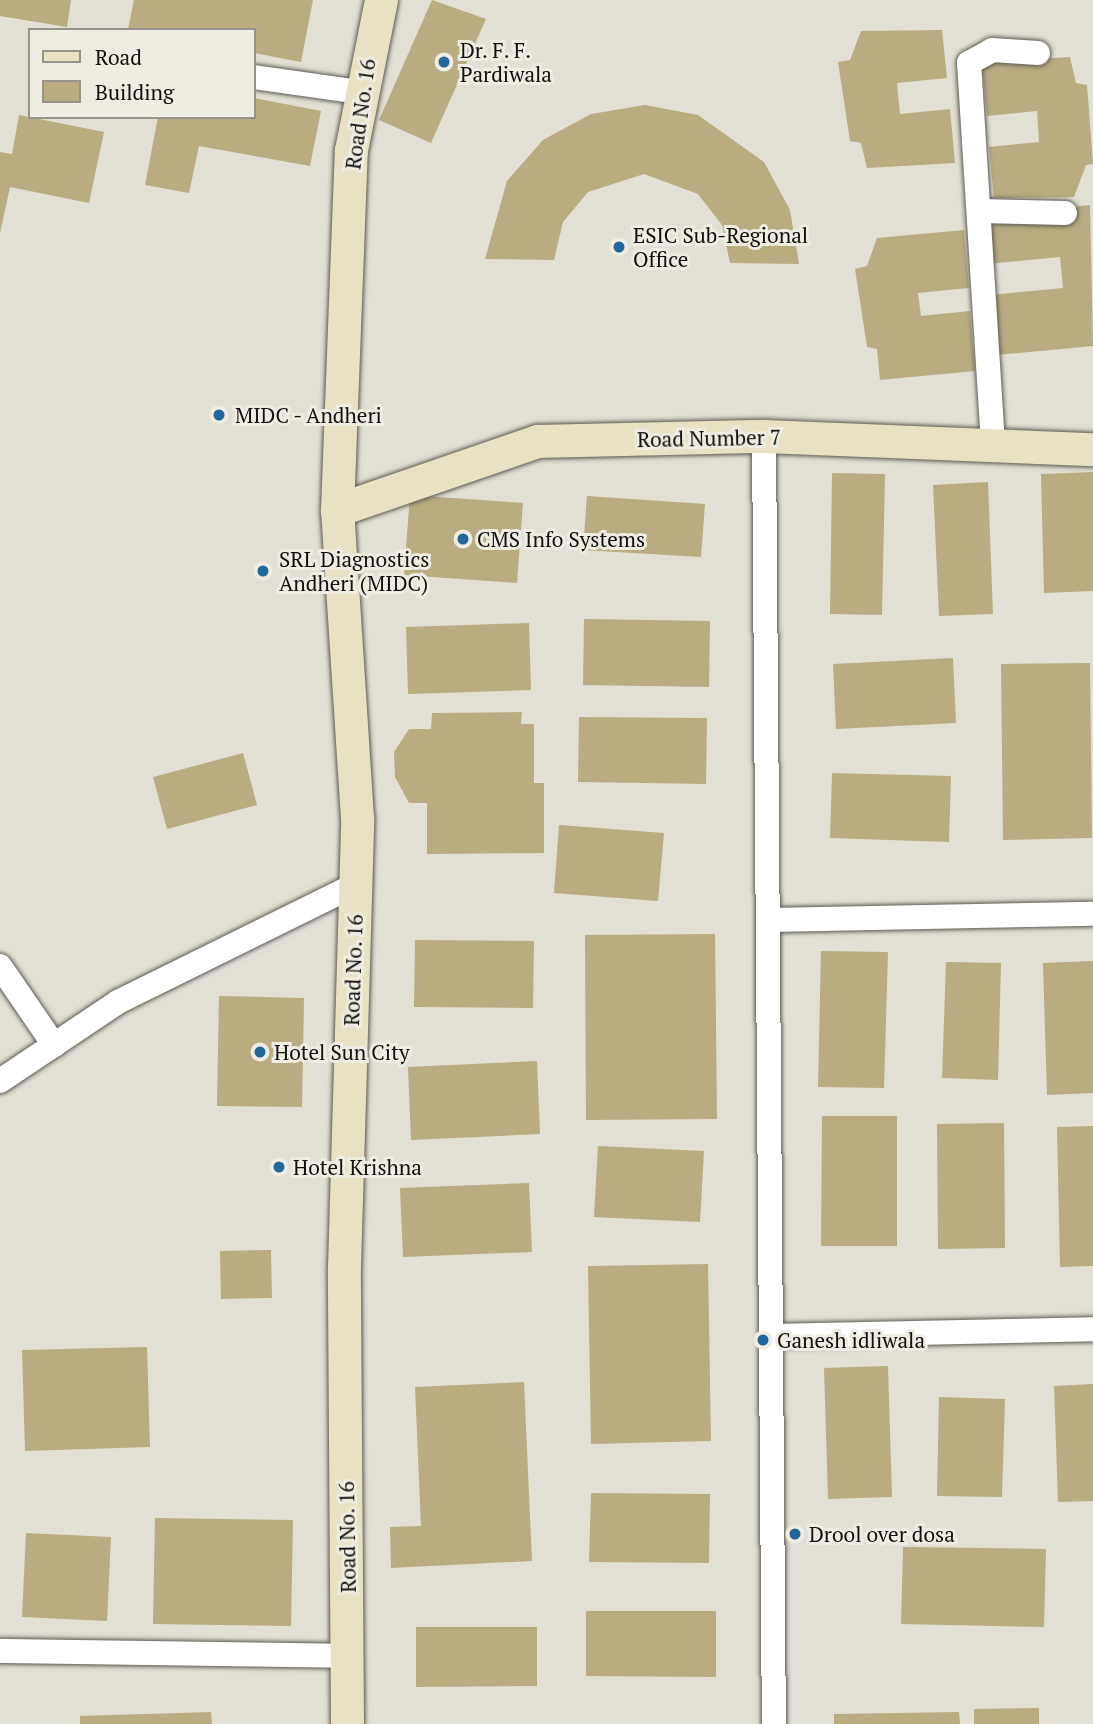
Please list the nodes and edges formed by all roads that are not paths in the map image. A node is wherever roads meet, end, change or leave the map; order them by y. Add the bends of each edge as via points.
1 (381, 0) edge
2 (1038, 53) dead end
3 (256, 77) edge
4 (359, 92) junction
5 (979, 211) junction
6 (1065, 214) dead end
7 (764, 436) junction
8 (993, 444) junction
9 (1093, 449) edge
10 (337, 510) junction
11 (355, 885) junction
12 (1093, 914) edge
13 (769, 920) junction
14 (0, 966) edge
15 (54, 1045) junction
16 (0, 1081) edge
17 (1093, 1329) edge
18 (771, 1335) junction
19 (0, 1651) edge
20 (348, 1656) junction
21 (347, 1724) edge
22 (774, 1724) edge

1 - 4 street, Road No. 16
2 - 5 street via 992,50 970,63
3 - 4 street
4 - 10 street, Road No. 16 via 347,229
5 - 6 street
5 - 8 street
7 - 8 street, Road Number 7
7 - 10 street, Road Number 7 via 537,441
7 - 13 street
8 - 9 street, Road Number 7
10 - 11 street, Road No. 16 via 357,818
11 - 15 street via 118,1002
11 - 20 street, Road No. 16 via 344,1267
12 - 13 street
13 - 18 street
14 - 15 street
15 - 16 street
17 - 18 street
18 - 22 street
19 - 20 street
20 - 21 street, Road No. 16

